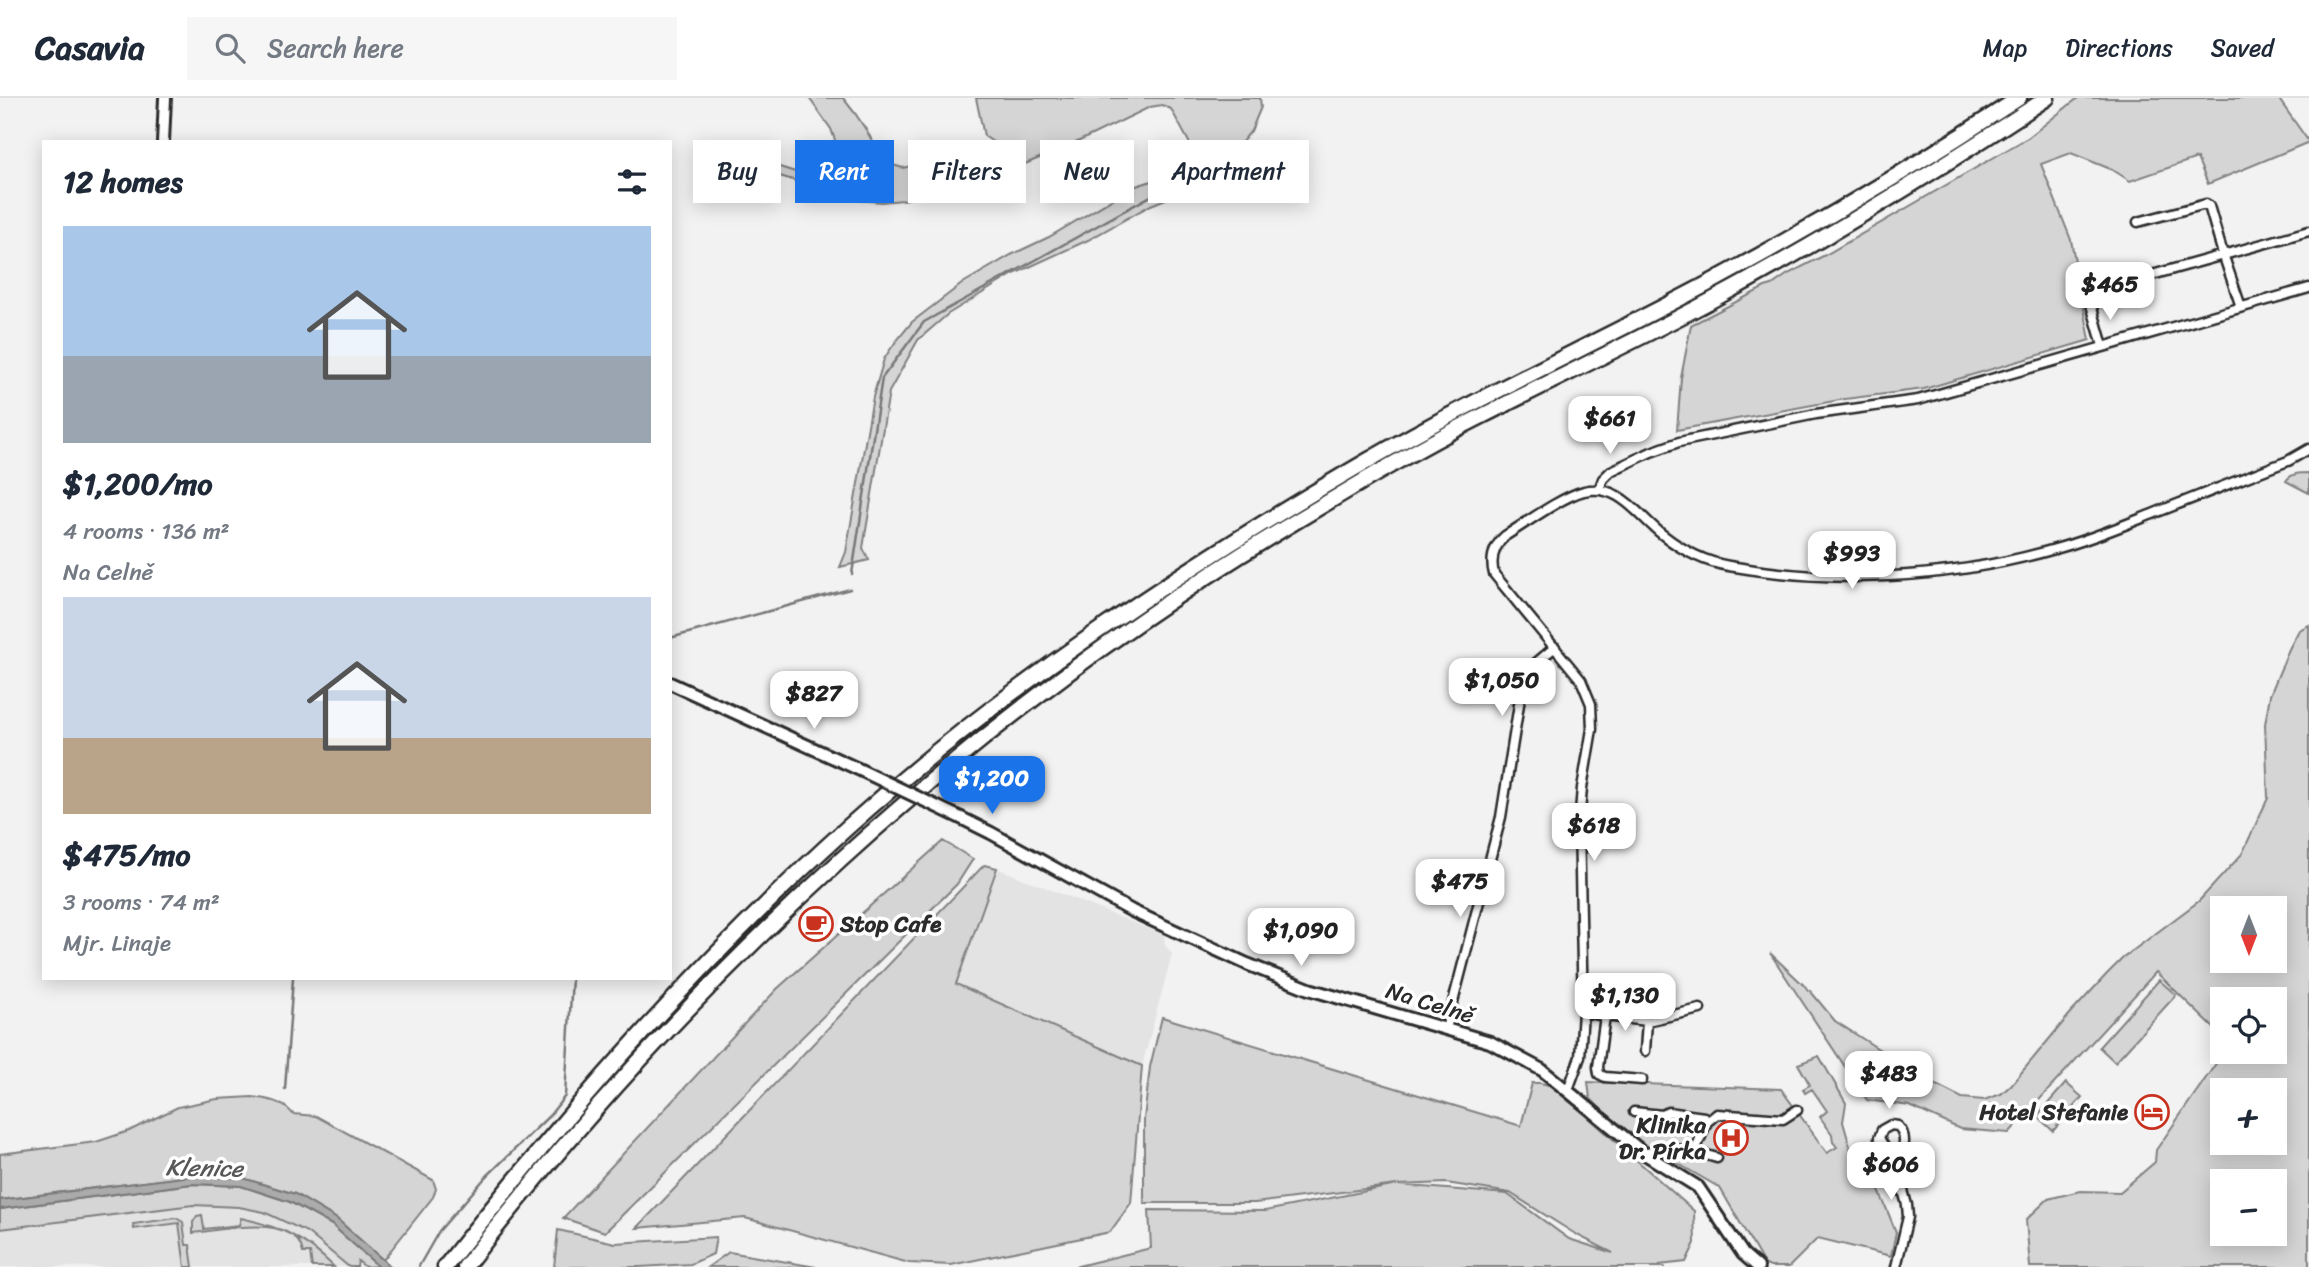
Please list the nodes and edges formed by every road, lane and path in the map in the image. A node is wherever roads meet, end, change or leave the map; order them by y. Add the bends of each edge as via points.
1 (165, 98) edge
2 (2019, 98) edge
3 (2047, 98) edge
4 (163, 140) edge
5 (2138, 222) dead end
6 (2309, 231) edge
7 (2223, 254) junction
8 (2309, 288) edge
9 (2241, 307) junction
10 (2103, 346) junction
11 (2309, 449) edge
12 (1599, 490) junction
13 (1555, 647) junction
14 (1507, 666) dead end
15 (1524, 673) junction
16 (672, 684) edge
17 (1700, 1009) dead end
18 (1583, 1012) junction
19 (1605, 1016) junction
20 (1647, 1021) junction
21 (1446, 1029) junction
22 (1645, 1051) dead end
23 (1642, 1080) dead end
24 (1567, 1090) junction
25 (1797, 1110) dead end
26 (1634, 1112) dead end
27 (1707, 1122) junction
28 (1695, 1151) junction
29 (1645, 1154) junction
30 (1717, 1157) dead end
31 (1897, 1168) junction
32 (445, 1267) edge
33 (465, 1267) edge
34 (1758, 1267) edge
35 (1896, 1267) edge

1 - 4 street
2 - 32 highway via 1821,222 1371,458 1269,519 1053,664 943,747 769,901 601,1079
3 - 33 highway via 1827,236 1369,478 1194,585 1063,676 898,810 732,963 614,1088
5 - 7 street via 2206,204
6 - 7 street
7 - 9 street
7 - 10 street via 2095,291 2091,309
8 - 9 street
9 - 10 street
10 - 12 street via 1918,400 1816,414 1679,442 1611,471
11 - 12 street via 2057,549 1988,565 1893,576 1811,575 1718,563 1684,550 1621,497
12 - 13 street via 1571,496 1505,536 1493,555 1497,580
13 - 15 street
13 - 18 street via 1581,680 1592,717 1579,824
14 - 15 street
15 - 21 street via 1499,827
16 - 21 street, Na Celně, bridge via 990,832 1132,911 1247,964 1309,989
17 - 20 street
18 - 19 street
18 - 24 street via 1580,1057
19 - 20 street
19 - 23 street via 1600,1074
20 - 22 street
21 - 24 street, Na Celně via 1508,1051
24 - 29 street, Na Celně
25 - 27 street via 1783,1119 1717,1114
26 - 27 street via 1704,1117
27 - 28 street
28 - 29 street
28 - 30 street
29 - 34 street, Na Celně via 1698,1187 1743,1254
31 - 31 street via 1905,1136 1898,1126 1891,1125 1879,1138
31 - 35 street via 1908,1217

